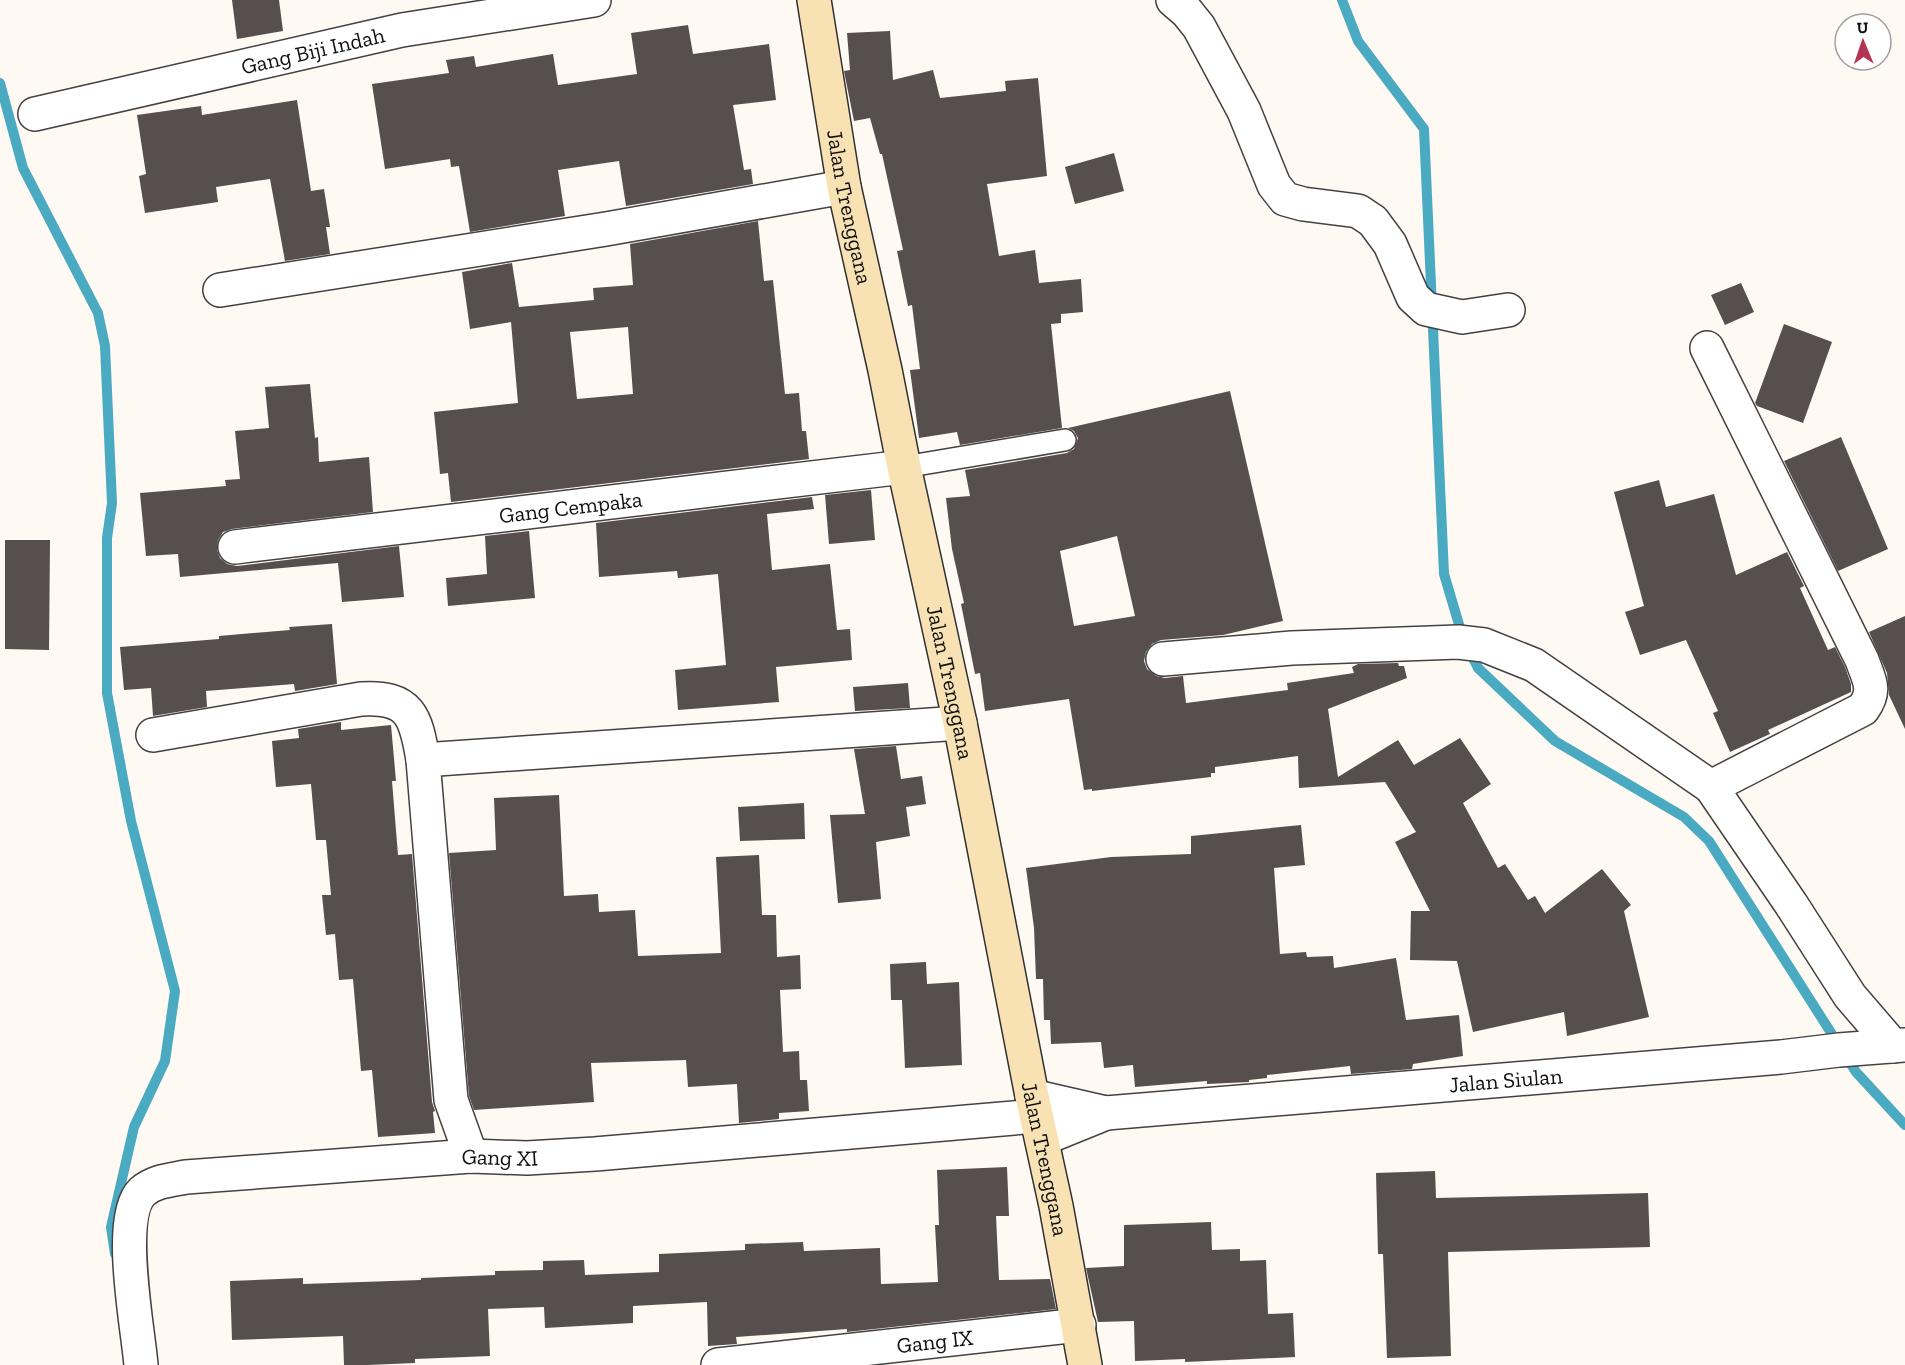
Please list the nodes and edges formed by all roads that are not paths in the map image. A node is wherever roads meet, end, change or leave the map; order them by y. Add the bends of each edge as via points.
1 (594, 0) edge
2 (814, 0) edge
3 (1173, 0) edge
4 (35, 114) dead end
5 (844, 187) junction
6 (220, 290) dead end
7 (1508, 310) dead end
8 (1707, 348) dead end
9 (1065, 440) dead end
10 (904, 467) junction
11 (236, 547) dead end
12 (1163, 659) dead end
13 (960, 723) junction
14 (153, 735) dead end
15 (423, 760) junction
16 (1711, 787) junction
17 (1899, 1046) edge
18 (1106, 1113) junction
19 (1037, 1117) junction
20 (471, 1156) junction
21 (1079, 1325) junction
22 (141, 1365) edge
23 (718, 1365) edge
24 (1085, 1365) edge

1 - 4 street, Gang Biji Indah via 402,30
2 - 5 main road, Jalan Trenggana
3 - 7 street via 1199,27 1244,111 1274,185 1285,199 1358,211 1373,221 1390,244 1413,297 1426,309 1462,317
5 - 6 street
5 - 10 main road, Jalan Trenggana
8 - 16 street via 1862,660 1872,690 1863,709
9 - 10 lane
10 - 11 street, Gang Cempaka
10 - 13 main road, Jalan Trenggana
12 - 16 street via 1292,648 1458,642 1484,645 1534,665
13 - 15 street
13 - 19 main road, Jalan Trenggana
14 - 15 street via 381,698 398,704 412,716
15 - 20 street via 451,1100
16 - 17 street via 1850,996
17 - 18 street, Jalan Siulan
18 - 19 street, Jalan Siulan
18 - 19 street, Jalan Siulan
19 - 20 street, Gang XI via 596,1154
19 - 21 main road, Jalan Trenggana
20 - 22 street, Gang XI via 186,1177 143,1191 130,1218 129,1235
21 - 23 street, Gang IX
21 - 24 main road, Jalan Trenggana

